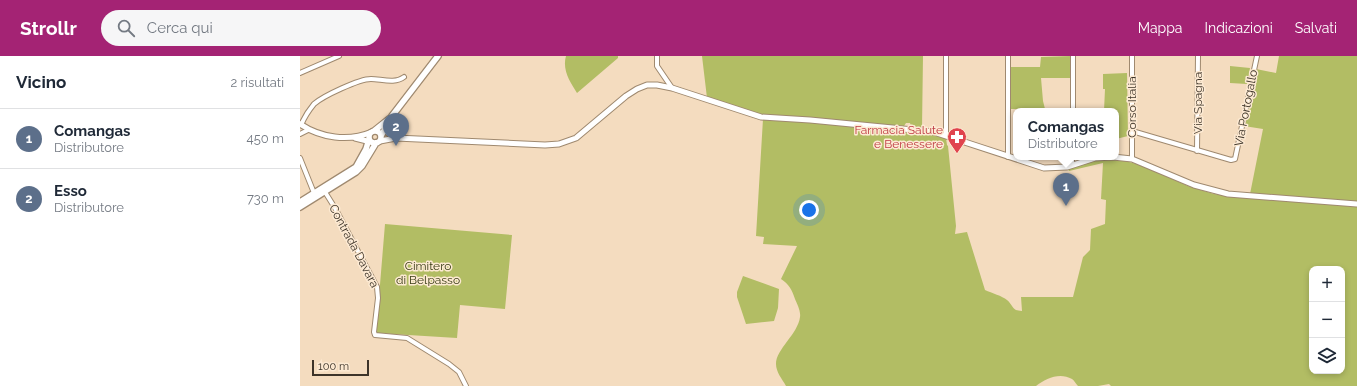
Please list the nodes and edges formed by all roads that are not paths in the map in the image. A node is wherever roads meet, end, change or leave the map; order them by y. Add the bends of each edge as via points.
1 (339, 56) edge
2 (438, 56) edge
3 (657, 56) edge
4 (946, 56) edge
5 (1008, 56) edge
6 (1073, 56) edge
7 (1132, 56) edge
8 (1198, 56) edge
9 (1257, 56) edge
10 (300, 73) edge
11 (404, 77) dead end
12 (672, 88) junction
13 (1073, 108) edge
14 (392, 116) junction
15 (300, 125) edge
16 (308, 130) junction
17 (374, 131) junction
18 (1132, 131) junction
19 (300, 134) edge
20 (946, 136) junction
21 (350, 137) junction
22 (378, 137) junction
23 (396, 138) junction
24 (361, 139) junction
25 (366, 149) junction
26 (1197, 151) junction
27 (1008, 157) junction
28 (300, 158) edge
29 (1119, 158) edge
30 (1013, 159) edge
31 (1132, 159) junction
32 (1018, 160) edge
33 (1072, 160) edge
34 (1089, 160) edge
35 (1072, 165) junction
36 (325, 192) junction
37 (314, 193) junction
38 (300, 202) edge
39 (1357, 204) edge
40 (300, 207) edge
41 (466, 386) edge

1 - 10 street
2 - 14 main road
3 - 12 street via 657,66
4 - 20 street
5 - 27 street
6 - 13 street
7 - 18 street, Corso Italia
8 - 26 street, Via Spagna
9 - 26 street, Via Portogallo via 1236,159
11 - 15 street via 394,81 364,80 324,97 315,104
12 - 20 street via 762,117 896,128 934,132
12 - 23 street via 647,85 632,91 576,138 559,144
14 - 17 main road
14 - 22 main road
15 - 16 street
16 - 19 street
16 - 21 street via 325,136
17 - 21 street
17 - 22 main road
17 - 22 main road via 369,135
18 - 26 street
18 - 31 street, Corso Italia
20 - 27 street
21 - 24 street
22 - 23 street
22 - 23 street
22 - 24 street
22 - 25 main road
22 - 36 main road via 359,170
24 - 25 street
25 - 37 main road via 353,169
27 - 30 street
28 - 37 street
29 - 31 street
31 - 39 street via 1194,186 1221,193
32 - 35 street via 1044,168
33 - 35 street
34 - 35 street
36 - 40 main road
36 - 41 street, Contrada Davara via 377,288 375,335 407,338 450,364 459,372
37 - 38 main road

